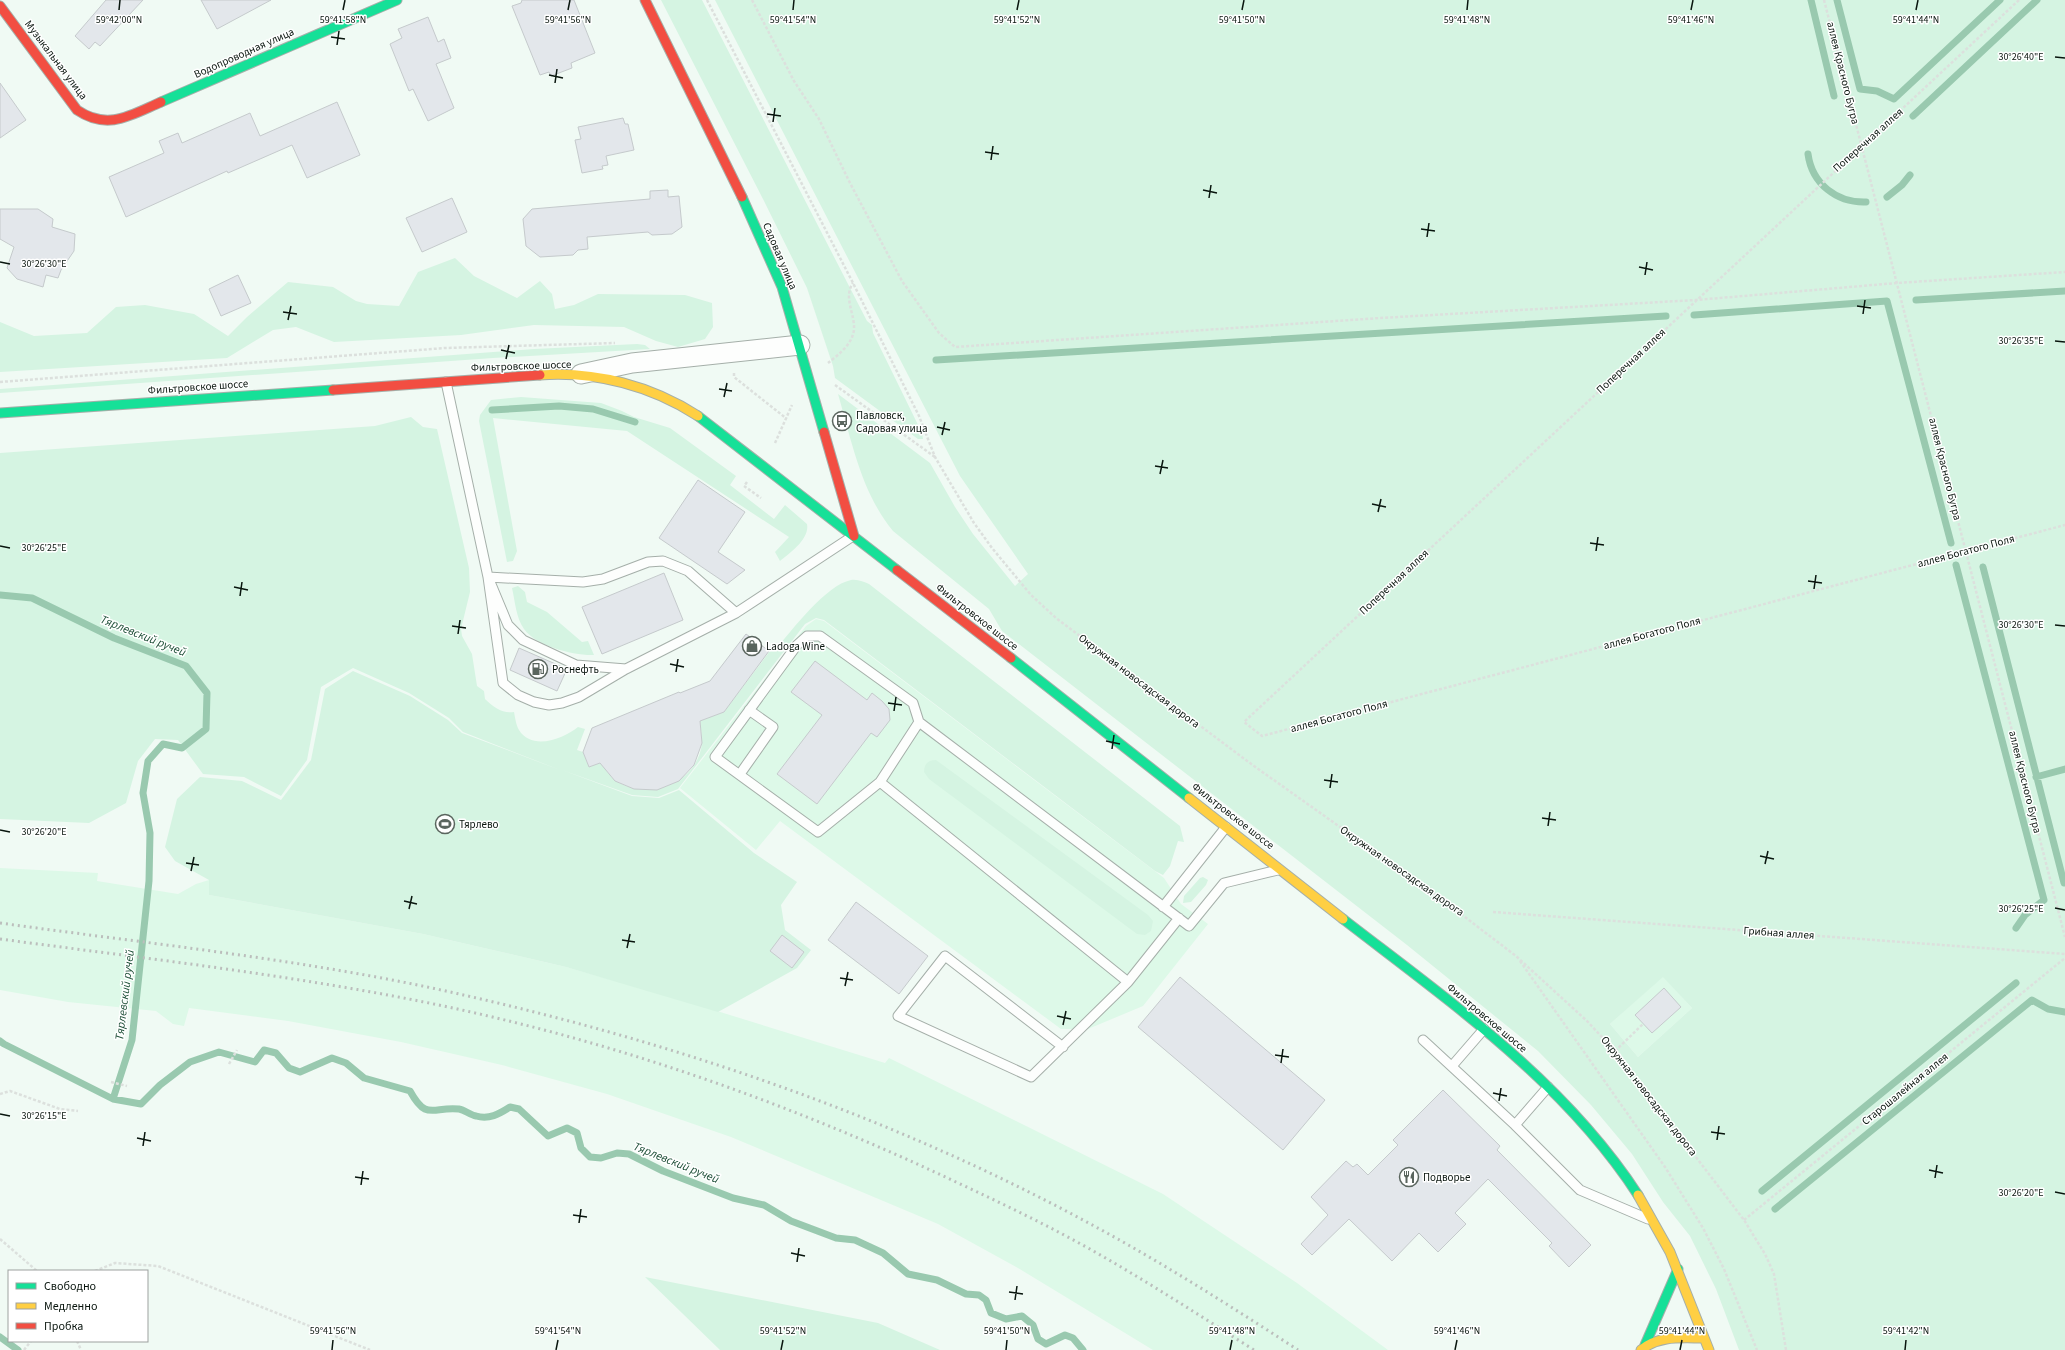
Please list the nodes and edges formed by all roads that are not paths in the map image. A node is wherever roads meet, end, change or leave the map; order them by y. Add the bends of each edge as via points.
1 (397, 0) edge
2 (645, 0) edge
3 (0, 6) edge
4 (122, 119) joint
5 (800, 345) junction
6 (571, 376) junction
7 (446, 382) junction
8 (0, 413) edge
9 (854, 536) junction
10 (488, 577) junction
11 (736, 614) junction
12 (626, 669) junction
13 (749, 710) junction
14 (919, 722) junction
15 (740, 774) junction
16 (880, 782) junction
17 (1226, 826) junction
18 (1281, 869) junction
19 (1163, 907) junction
20 (1179, 918) junction
21 (1128, 982) junction
22 (1484, 1029) junction
23 (1423, 1040) dead end
24 (1062, 1047) junction
25 (1452, 1066) junction
26 (1548, 1086) junction
27 (1515, 1125) junction
28 (1654, 1222) junction
29 (1678, 1269) junction
30 (1704, 1338) junction
31 (1643, 1348) edge
32 (1709, 1350) edge

1 - 4 main road, Водопроводная улица
2 - 5 main road, Садовая улица via 738,188 782,287
3 - 4 main road, Музыкальная улица via 78,110 97,121 110,122
5 - 6 street via 632,363
5 - 9 main road, Садовая улица
6 - 7 main road, Фильтровское шоссе via 545,375
6 - 9 main road, Фильтровское шоссе via 622,382 664,396 729,439
7 - 8 main road, Фильтровское шоссе
7 - 10 lane
9 - 11 lane
9 - 17 main road, Фильтровское шоссе
10 - 11 lane via 583,582 603,579 648,562 663,560 688,571
10 - 12 lane via 508,625 523,640 576,665
10 - 12 lane via 503,683 518,694 534,702 562,704 579,697
11 - 12 lane
13 - 14 lane via 797,645 807,636 820,636 913,702
13 - 15 lane via 715,756
13 - 15 lane via 774,727
14 - 16 lane
14 - 19 lane
15 - 16 lane via 818,832
16 - 21 lane
17 - 18 main road, Фильтровское шоссе
17 - 19 lane
18 - 20 lane via 1224,883 1189,926
18 - 22 main road, Фильтровское шоссе
19 - 20 lane
20 - 21 lane
21 - 24 lane
22 - 25 lane
22 - 26 main road, Фильтровское шоссе
23 - 25 lane
24 - 24 lane via 945,956 898,1016 1031,1077
25 - 27 lane
26 - 27 lane
26 - 28 main road, Фильтровское шоссе via 1609,1154
27 - 28 lane via 1580,1190
28 - 29 main road, Фильтровское шоссе
29 - 30 main road, Фильтровское шоссе
29 - 31 main road
30 - 31 main road via 1674,1338 1653,1342
30 - 32 main road, Фильтровское шоссе

